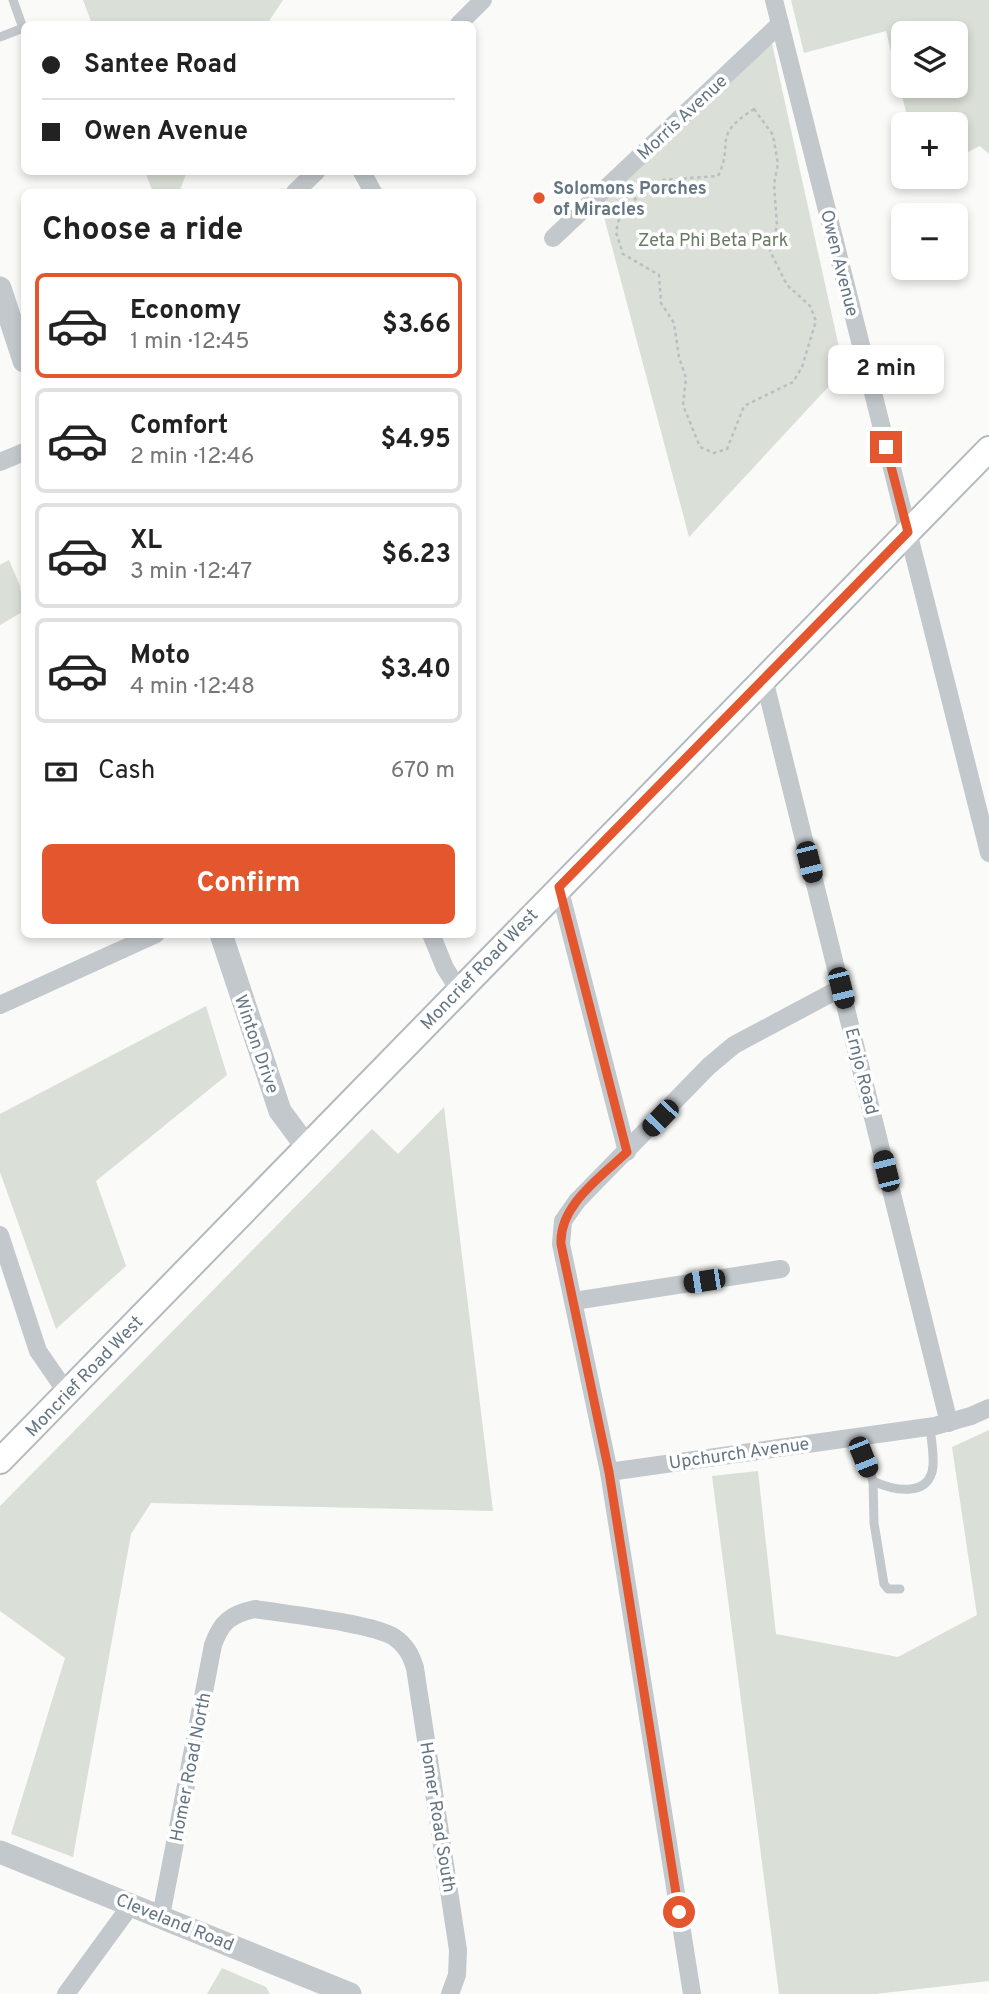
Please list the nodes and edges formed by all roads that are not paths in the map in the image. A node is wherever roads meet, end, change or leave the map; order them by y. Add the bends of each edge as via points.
1 (13, 0) edge
2 (483, 0) edge
3 (774, 0) edge
4 (462, 21) edge
5 (21, 22) edge
6 (780, 24) junction
7 (21, 29) edge
8 (0, 37) edge
9 (313, 175) edge
10 (298, 189) edge
11 (553, 238) dead end
12 (0, 288) edge
13 (21, 352) edge
14 (989, 449) edge
15 (21, 453) edge
16 (0, 462) edge
17 (908, 532) junction
18 (764, 679) junction
19 (989, 853) edge
20 (559, 887) junction
21 (147, 938) edge
22 (222, 938) edge
23 (433, 938) edge
24 (841, 988) junction
25 (459, 990) junction
26 (0, 1005) edge
27 (306, 1146) junction
28 (627, 1152) junction
29 (0, 1234) edge
30 (781, 1269) dead end
31 (574, 1301) junction
32 (67, 1393) junction
33 (989, 1408) edge
34 (949, 1423) junction
35 (930, 1426) junction
36 (858, 1435) junction
37 (0, 1461) edge
38 (609, 1472) junction
39 (873, 1481) junction
40 (900, 1589) dead end
41 (226, 1620) joint
42 (0, 1852) edge
43 (131, 1905) junction
44 (161, 1916) junction
45 (66, 1994) edge
46 (350, 1994) edge
47 (450, 1994) edge
48 (692, 1994) edge

1 - 5 lane
2 - 4 street
3 - 6 street, Owen Avenue
6 - 11 street, Morris Avenue
6 - 17 street, Owen Avenue
7 - 8 lane
9 - 10 street
12 - 13 street
14 - 17 main road, Moncrief Road West
15 - 16 street
17 - 18 main road, Moncrief Road West
17 - 19 street, Owen Avenue
18 - 20 main road, Moncrief Road West
18 - 24 street, Ernjo Road
20 - 25 main road, Moncrief Road West
20 - 28 street
21 - 26 street
22 - 27 street, Winton Drive via 280,1111
23 - 25 street
24 - 28 street via 734,1045
24 - 34 street, Ernjo Road
25 - 27 main road, Moncrief Road West
27 - 32 main road, Moncrief Road West
28 - 31 street via 568,1211 560,1230
29 - 32 street via 38,1351
30 - 31 street
31 - 38 street
32 - 37 main road, Moncrief Road West
33 - 34 street, Upchurch Avenue
34 - 35 street, Upchurch Avenue
35 - 36 street, Upchurch Avenue
35 - 39 lane via 933,1469 926,1480 903,1492
36 - 38 street, Upchurch Avenue
36 - 39 lane
38 - 48 street
39 - 40 lane via 884,1584 888,1589
41 - 44 street, Homer Road North via 213,1645
41 - 47 street, Homer Road South via 237,1612 255,1609 380,1630 411,1654 458,1950
42 - 43 street, Cleveland Road
43 - 44 street, Cleveland Road
43 - 45 street
44 - 46 street, Cleveland Road

